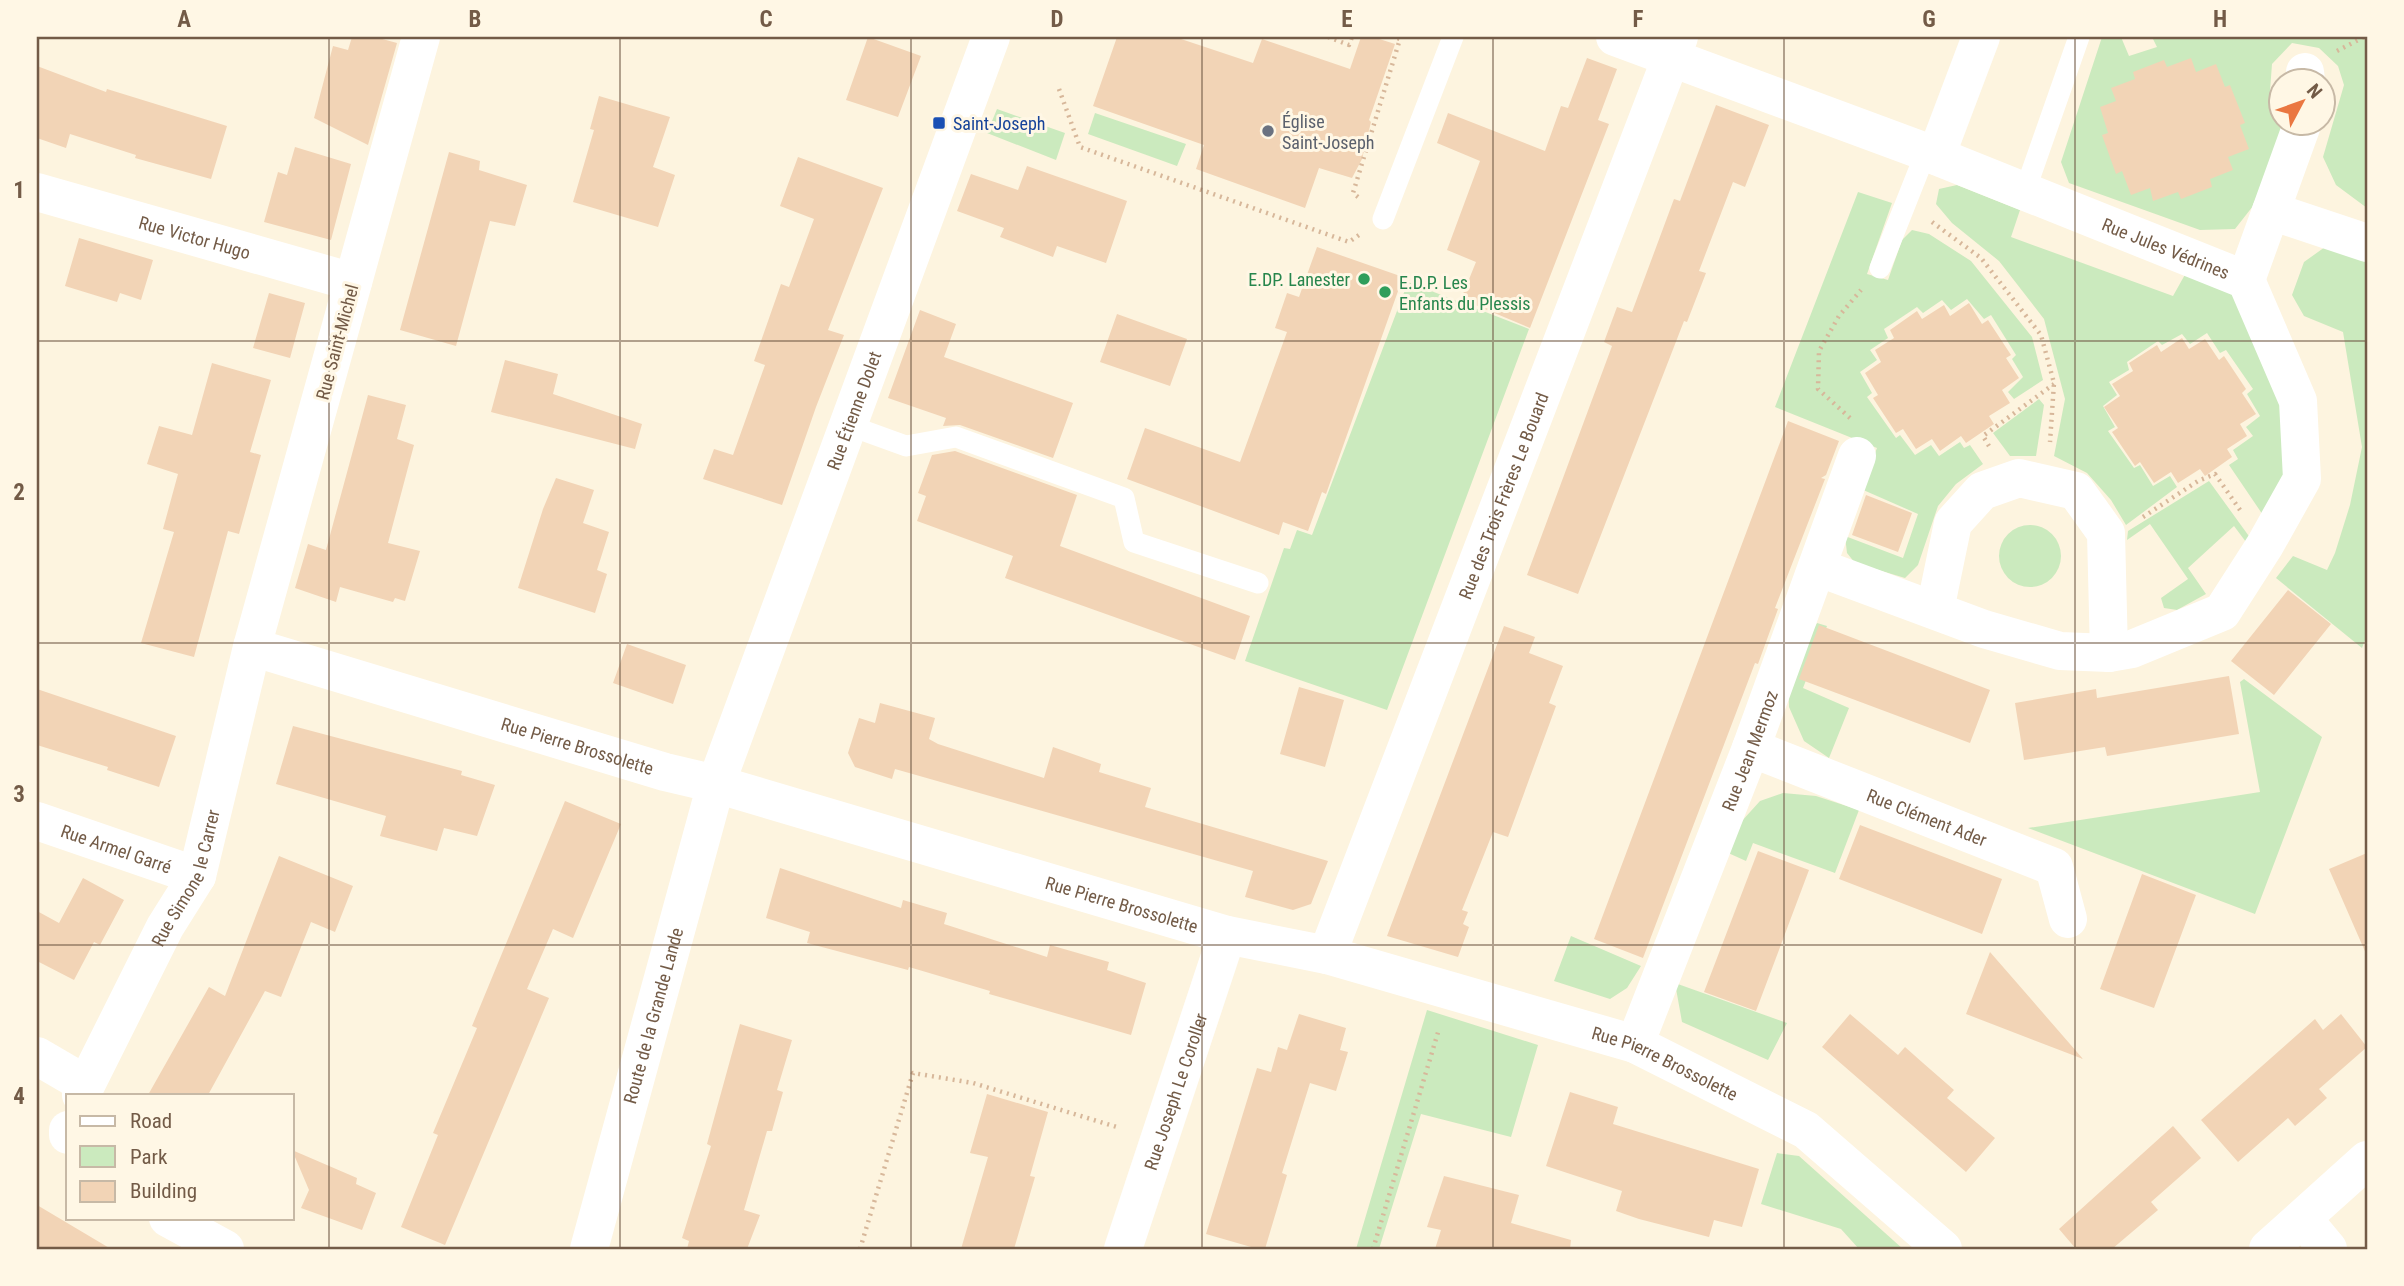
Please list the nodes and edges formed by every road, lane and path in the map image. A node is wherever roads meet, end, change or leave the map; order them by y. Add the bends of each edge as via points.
1 (421, 37) edge
2 (991, 37) edge
3 (1328, 37) edge
4 (1352, 37) edge
5 (1394, 37) edge
6 (1453, 37) edge
7 (1615, 37) edge
8 (1981, 37) edge
9 (2079, 37) edge
10 (2342, 37) edge
11 (2345, 45) dead end
12 (1675, 47) edge
13 (1059, 89) dead end
14 (2298, 136) edge
15 (1931, 154) junction
16 (2025, 191) junction
17 (37, 192) edge
18 (1905, 203) junction
19 (2271, 211) junction
20 (1383, 219) junction
21 (2367, 243) edge
22 (1880, 268) joint
23 (2246, 280) junction
24 (354, 282) junction
25 (2054, 383) junction
26 (848, 425) junction
27 (1857, 456) joint
28 (2028, 482) junction
29 (2106, 541) junction
30 (2265, 545) junction
31 (1817, 567) junction
32 (1258, 583) dead end
33 (1935, 610) junction
34 (252, 647) junction
35 (2109, 653) junction
36 (1751, 748) junction
37 (716, 784) junction
38 (37, 821) edge
39 (197, 876) junction
40 (2068, 919) dead end
41 (1227, 935) junction
42 (1328, 955) junction
43 (1450, 990) junction
44 (1635, 1044) junction
45 (37, 1056) edge
46 (83, 1090) edge
47 (1160, 1140) junction
48 (2367, 1160) edge
49 (2303, 1219) junction
50 (173, 1220) edge
51 (225, 1249) edge
52 (590, 1249) edge
53 (860, 1249) edge
54 (1124, 1249) edge
55 (1373, 1249) edge
56 (1943, 1249) edge
57 (2268, 1249) edge
58 (2328, 1249) edge

1 - 24 street, Rue Saint-Michel
2 - 26 street, Rue Étienne Dolet
3 - 4 path via 1349,45
5 - 20 path via 1399,38 1353,193
6 - 20 lane
7 - 12 street, Rue Jules Védrines
8 - 15 street
9 - 16 lane
10 - 11 path
12 - 15 street, Rue Jules Védrines
12 - 42 street, Rue des Trois Frères Le Bouard
13 - 20 path via 1080,147 1349,242
14 - 19 street
15 - 16 street, Rue Jules Védrines
15 - 18 lane
16 - 23 street, Rue Jules Védrines
17 - 24 street, Rue Victor Hugo
18 - 22 lane
18 - 25 path via 1981,258 2041,335
19 - 21 street
19 - 23 street
22 - 27 path via 1839,316 1819,351 1818,389 1850,417
23 - 30 street, Rue Jules Védrines via 2298,401 2302,479
24 - 34 street, Rue Saint-Michel
25 - 28 path
25 - 28 path via 1983,436
26 - 32 lane via 906,446 956,437 1124,498 1134,542
26 - 37 street, Rue Étienne Dolet
27 - 31 street, Rue Jean Mermoz
28 - 29 street via 2076,491 2106,533
28 - 33 street via 1982,491 1953,523
29 - 30 path via 2214,474
29 - 35 street
30 - 35 street, Rue Jules Védrines via 2222,612 2133,649
31 - 33 street, Rue Jules Védrines
31 - 36 street, Rue Jean Mermoz
33 - 35 street, Rue Jules Védrines via 2060,651
34 - 37 street, Rue Pierre Brossolette
34 - 39 street, Rue Simone le Carrer
36 - 40 street, Rue Clément Ader via 2054,867
36 - 44 street, Rue Jean Mermoz
37 - 41 street, Rue Pierre Brossolette
37 - 52 street, Route de la Grande Lande
38 - 39 street, Rue Armel Garré
39 - 46 street, Rue Simone le Carrer
41 - 42 street, Rue Pierre Brossolette
41 - 47 street, Rue Joseph Le Coroller
42 - 43 street, Rue Pierre Brossolette
43 - 44 street, Rue Pierre Brossolette
43 - 55 path
44 - 56 street, Rue Pierre Brossolette via 1806,1130
45 - 46 street
47 - 53 path via 973,1083 913,1073
47 - 54 street, Rue Joseph Le Coroller
48 - 49 street
49 - 57 street
49 - 58 street
50 - 51 street

